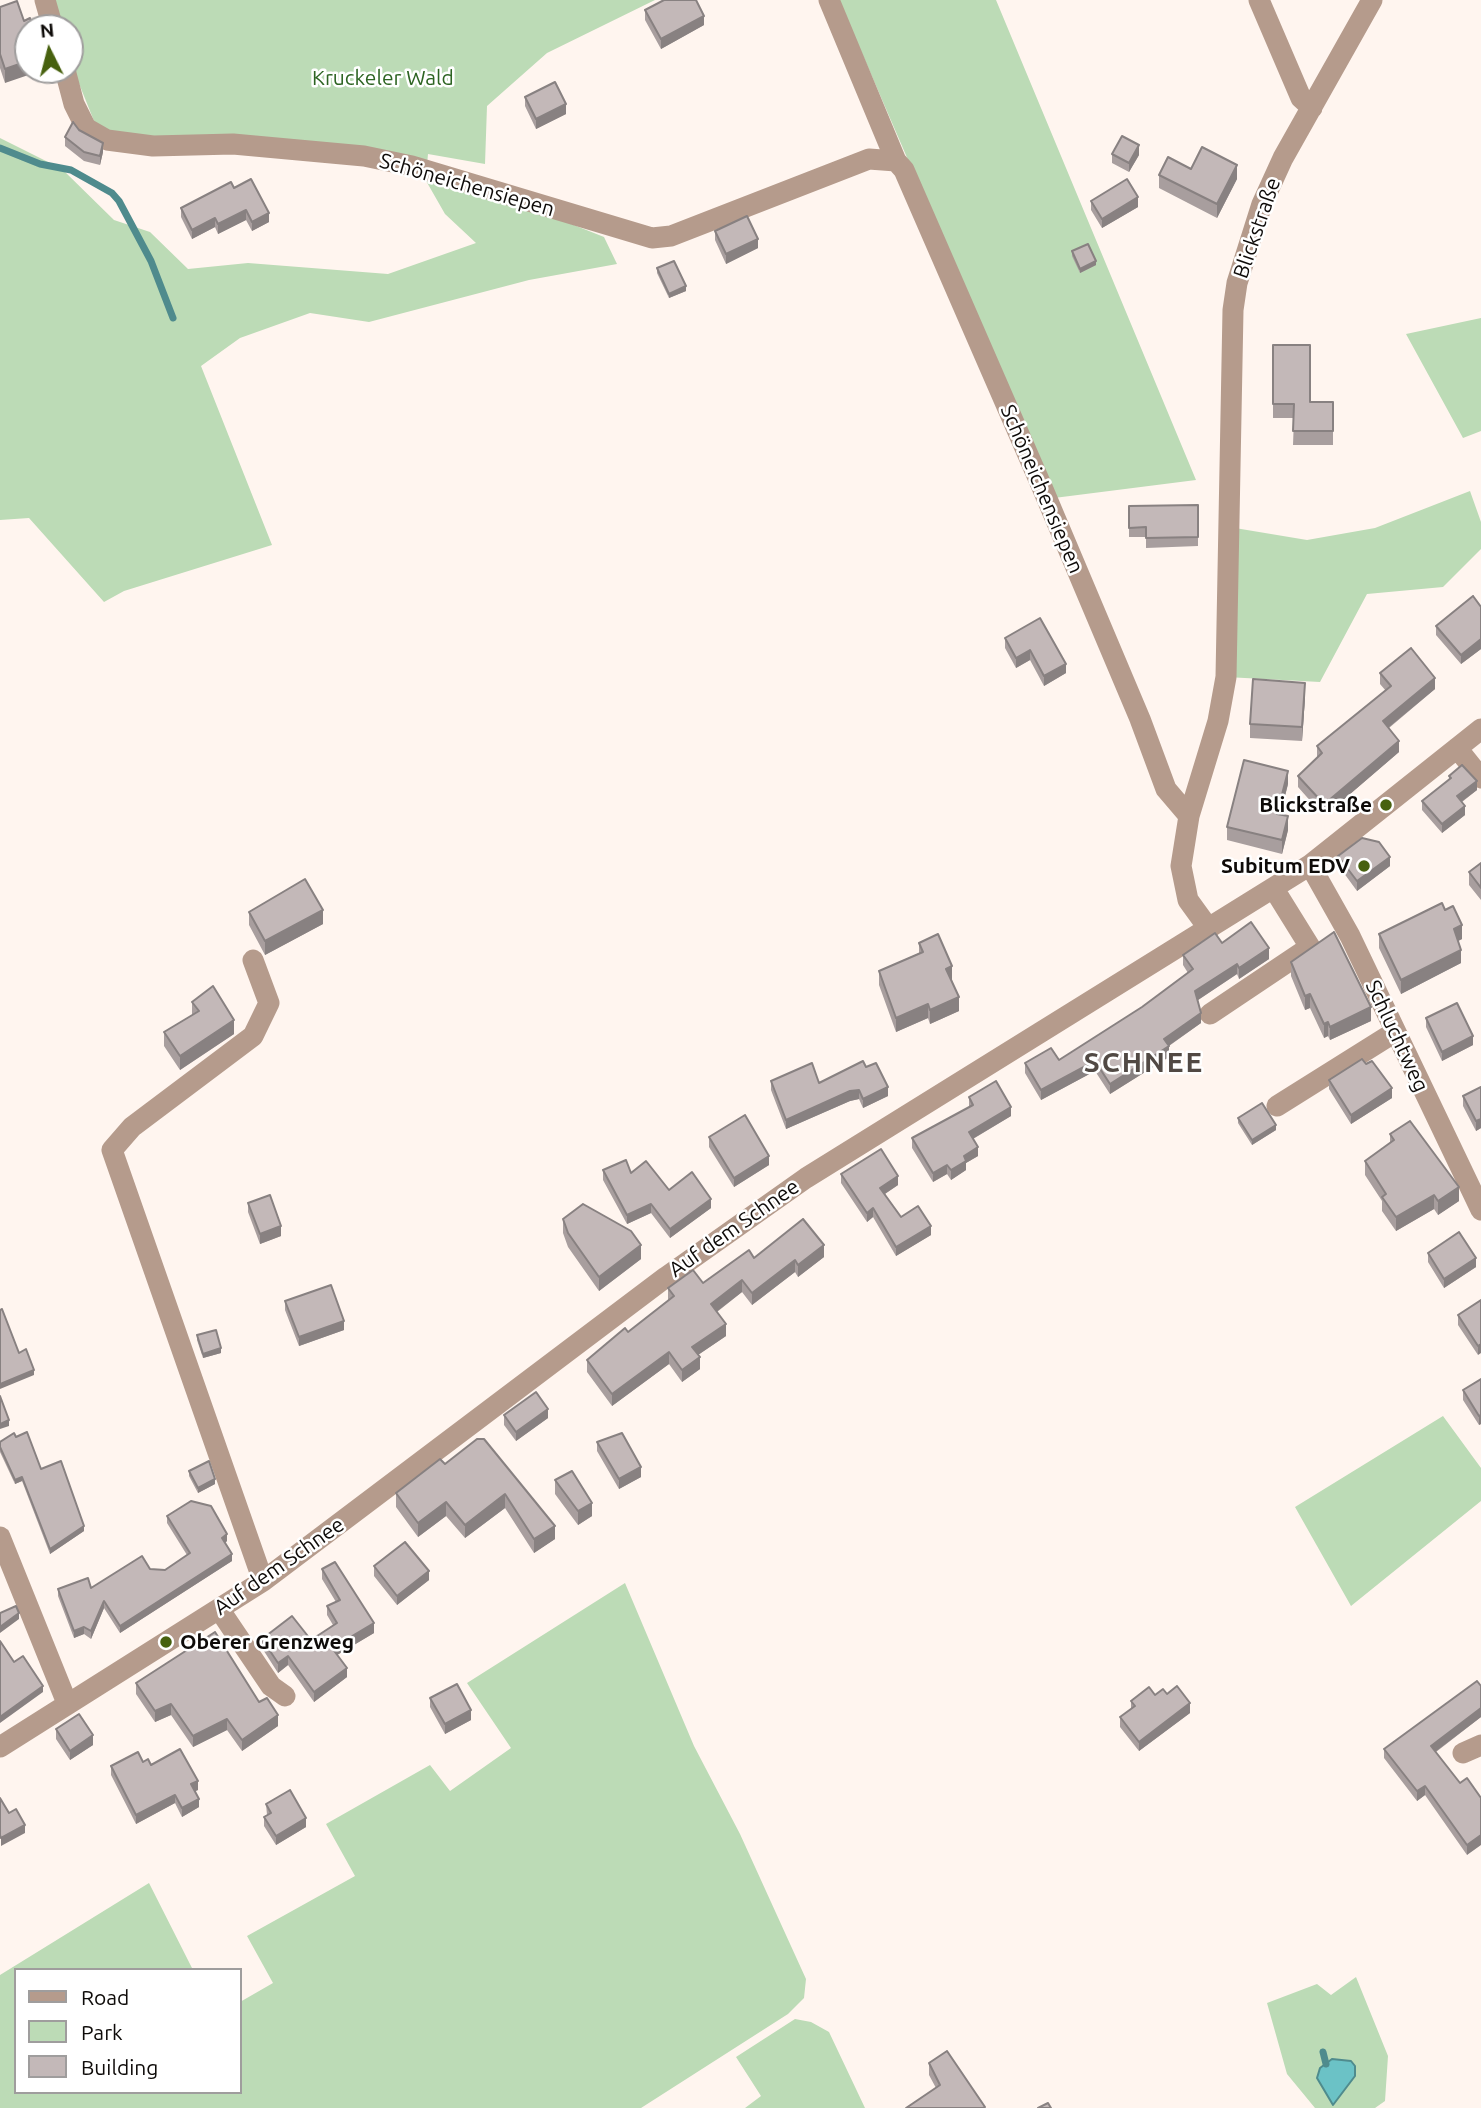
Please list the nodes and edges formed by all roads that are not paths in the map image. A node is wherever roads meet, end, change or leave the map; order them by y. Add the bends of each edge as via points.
1 (830, 0) edge
2 (1259, 0) edge
3 (1372, 0) edge
4 (69, 84) edge
5 (1312, 108) junction
6 (896, 160) junction
7 (1481, 729) edge
8 (1457, 748) junction
9 (1481, 778) edge
10 (1189, 816) junction
11 (1310, 865) junction
12 (1274, 889) junction
13 (1209, 929) junction
14 (253, 960) dead end
15 (1210, 1014) dead end
16 (1395, 1032) junction
17 (1277, 1106) dead end
18 (1481, 1210) edge
19 (0, 1537) edge
20 (263, 1581) junction
21 (219, 1609) junction
22 (285, 1696) dead end
23 (67, 1703) junction
24 (0, 1747) edge

1 - 6 street, Schöneichensiepen
2 - 5 street via 1301,98
3 - 5 street, Blickstraße
4 - 6 street, Schöneichensiepen via 86,128 107,140 153,146 233,144 364,156 412,166 652,238 671,236 869,159
5 - 10 street, Blickstraße via 1262,204 1237,283 1226,677
6 - 10 street, Schöneichensiepen via 1047,499 1166,789
7 - 8 street, Auf dem Schnee
8 - 9 street
8 - 11 street, Auf dem Schnee
10 - 13 street, Blickstraße via 1182,881 1188,900
11 - 12 street, Auf dem Schnee
11 - 16 street, Schluchtweg
12 - 13 street, Auf dem Schnee
12 - 15 street via 1310,947
13 - 20 street, Auf dem Schnee via 806,1178 666,1277
14 - 20 street via 269,1003 253,1036 132,1127 113,1150
16 - 17 street
16 - 18 street, Schluchtweg
19 - 23 street
20 - 21 street, Auf dem Schnee
21 - 22 street via 271,1686
21 - 23 street, Auf dem Schnee
23 - 24 street, Auf dem Schnee

